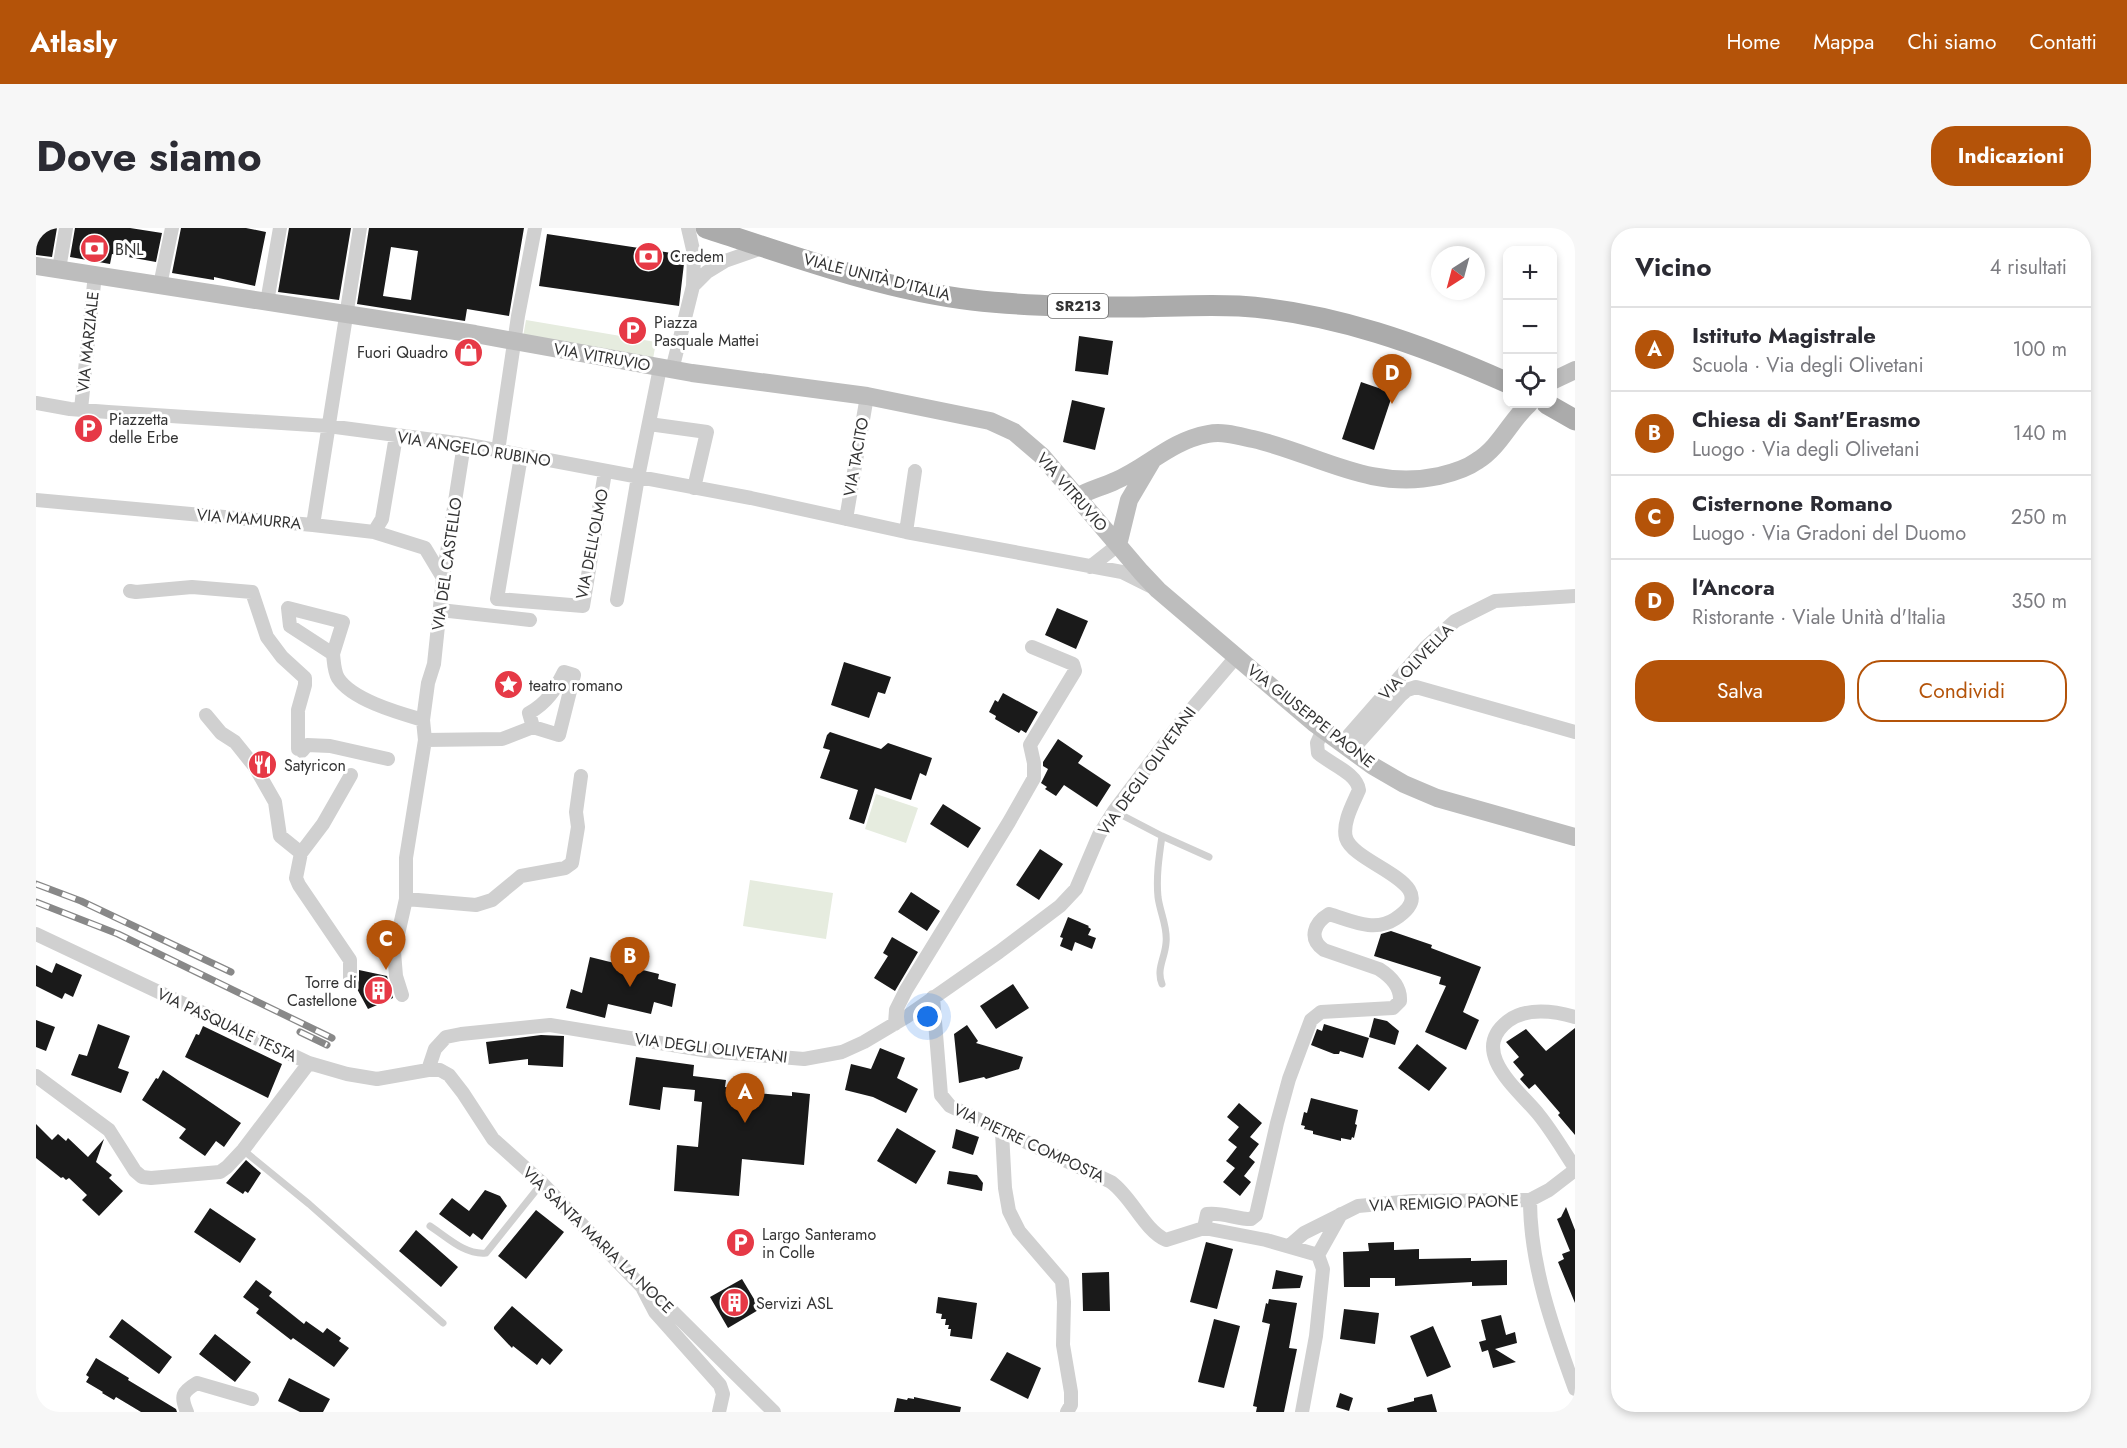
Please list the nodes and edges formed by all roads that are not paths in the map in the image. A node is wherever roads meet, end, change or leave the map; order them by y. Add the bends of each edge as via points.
1 (66, 228) edge
2 (172, 228) edge
3 (280, 228) edge
4 (360, 228) edge
5 (535, 228) edge
6 (688, 228) edge
7 (706, 228) edge
8 (765, 247) junction
9 (36, 266) edge
10 (59, 269) junction
11 (95, 274) junction
12 (160, 285) junction
13 (693, 286) junction
14 (267, 302) junction
15 (346, 315) junction
16 (514, 341) junction
17 (666, 369) junction
18 (1575, 370) edge
19 (1557, 379) edge
20 (1503, 380) edge
21 (867, 396) junction
22 (36, 403) edge
23 (1525, 408) edge
24 (1554, 408) edge
25 (81, 409) junction
26 (1575, 420) edge
27 (649, 424) junction
28 (328, 426) junction
29 (396, 436) junction
30 (464, 444) junction
31 (498, 451) junction
32 (521, 456) junction
33 (1154, 457) junction
34 (915, 471) dead end
35 (605, 472) junction
36 (638, 477) junction
37 (694, 488) junction
38 (1077, 497) junction
39 (36, 500) edge
40 (846, 519) junction
41 (313, 525) junction
42 (374, 532) junction
43 (906, 532) junction
44 (1118, 545) junction
45 (1090, 567) junction
46 (443, 578) junction
47 (1158, 590) junction
48 (130, 591) dead end
49 (1575, 596) edge
50 (617, 600) dead end
51 (440, 610) junction
52 (530, 620) dead end
53 (290, 626) junction
54 (267, 637) junction
55 (1032, 647) dead end
56 (333, 654) junction
57 (1236, 657) junction
58 (206, 715) dead end
59 (423, 720) junction
60 (533, 727) junction
61 (1323, 730) junction
62 (1575, 732) edge
63 (425, 740) junction
64 (1346, 747) junction
65 (388, 759) dead end
66 (351, 776) dead end
67 (581, 776) dead end
68 (1114, 811) junction
69 (1162, 836) junction
70 (1575, 837) edge
71 (301, 853) junction
72 (1209, 857) dead end
73 (406, 899) junction
74 (36, 934) edge
75 (350, 979) dead end
76 (1162, 984) dead end
77 (402, 995) dead end
78 (933, 997) junction
79 (1575, 1017) edge
80 (895, 1024) junction
81 (309, 1064) junction
82 (428, 1070) junction
83 (36, 1076) edge
84 (1002, 1132) junction
85 (243, 1150) junction
86 (1575, 1169) edge
87 (542, 1183) junction
88 (1530, 1200) junction
89 (1341, 1215) junction
90 (430, 1226) dead end
91 (1204, 1228) junction
92 (1289, 1246) junction
93 (1318, 1255) junction
94 (642, 1287) junction
95 (443, 1323) dead end
96 (1575, 1389) edge
97 (252, 1400) dead end
98 (187, 1412) edge
99 (719, 1412) edge
100 (774, 1412) edge
101 (1067, 1412) edge
102 (1302, 1412) edge

1 - 10 street
2 - 12 street
3 - 14 street
4 - 15 street
5 - 16 street
6 - 13 street via 694,254
7 - 8 main road, VIALE UNITÀ D'ITALIA / SR213
8 - 13 street via 725,261
8 - 20 main road, VIALE UNITÀ D'ITALIA / SR213 via 913,290 972,300 1055,306 1239,306 1282,311 1397,339
9 - 10 street, VIA VITRUVIO
10 - 11 street, VIA VITRUVIO
11 - 12 street, VIA VITRUVIO
11 - 25 street, VIA MARZIALE
12 - 14 street, VIA VITRUVIO
13 - 17 street
14 - 15 street, VIA VITRUVIO
15 - 16 street, VIA VITRUVIO
15 - 28 street
16 - 17 street, VIA VITRUVIO
16 - 31 street
17 - 21 street, VIA VITRUVIO
17 - 27 street
18 - 19 street
21 - 38 street, VIA VITRUVIO via 990,421 1014,432 1042,456
21 - 40 street, VIA TACITO
22 - 25 street, VIA ANGELO RUBINO
23 - 33 street via 1493,449 1478,461 1422,479 1367,476 1274,444 1224,434 1175,444
24 - 26 main road
25 - 28 street, VIA ANGELO RUBINO
27 - 36 street
27 - 37 street via 708,432
28 - 29 street, VIA ANGELO RUBINO
28 - 41 street
29 - 30 street, VIA ANGELO RUBINO
29 - 42 street via 382,519
30 - 31 street, VIA ANGELO RUBINO
30 - 46 street, VIA DEL CASTELLO
31 - 32 street, VIA ANGELO RUBINO
32 - 35 street, VIA ANGELO RUBINO
32 - 35 street, VIA DELL'OLMO via 497,599 583,606
33 - 38 street via 1116,481
33 - 44 street via 1129,500
34 - 43 street
35 - 36 street, VIA ANGELO RUBINO
36 - 37 street, VIA ANGELO RUBINO
36 - 50 street
37 - 40 street, VIA ANGELO RUBINO
38 - 44 street, VIA VITRUVIO
39 - 41 street, VIA MAMURRA
40 - 43 street, VIA ANGELO RUBINO
41 - 42 street, VIA MAMURRA
42 - 46 street, VIA MAMURRA via 424,548
43 - 45 street, VIA ANGELO RUBINO
44 - 45 street
44 - 47 street, VIA GIUSEPPE PAONE
45 - 47 street, VIA ANGELO RUBINO via 1122,572
46 - 51 street, VIA DEL CASTELLO
47 - 57 street, VIA GIUSEPPE PAONE
48 - 54 street via 192,587 252,592
49 - 64 street, VIA OLIVELLA via 1495,601 1455,621 1425,648
51 - 52 street
51 - 59 street, VIA DEL CASTELLO
53 - 54 street
53 - 56 street
53 - 56 street via 288,608 343,622
54 - 65 street via 305,678 298,710 300,750 308,745 330,746
55 - 80 street via 1073,664 1075,671 1030,745 1034,778 906,990 896,1010
56 - 59 street via 337,675 348,690 389,711
57 - 61 street, VIA GIUSEPPE PAONE
57 - 68 street, VIA DEGLI OLIVETANI
58 - 71 street via 255,767 275,802 280,836
59 - 63 street, VIA DEL CASTELLO
60 - 60 street via 559,735 574,675 564,672 553,693 529,713
60 - 63 street via 502,739
61 - 64 street, VIA GIUSEPPE PAONE
61 - 91 street via 1317,743 1318,753 1358,785 1346,823 1349,843 1359,854 1402,881 1412,898 1401,915 1380,926 1329,914 1317,926 1314,938 1324,950 1387,974 1399,991 1400,1001 1393,1008 1321,1012 1311,1020 1289,1079 1256,1215 1244,1219 1207,1214
62 - 64 street via 1416,687 1401,695
63 - 73 street, VIA DEL CASTELLO via 406,858
64 - 70 street, VIA GIUSEPPE PAONE via 1404,784 1437,798
66 - 71 street
67 - 73 street via 572,863 521,876 485,904
68 - 69 lane
68 - 78 street, VIA DEGLI OLIVETANI via 1076,889 1060,906
69 - 72 lane
69 - 76 lane via 1157,876 1166,933 1159,970
71 - 75 street via 298,885 350,960
73 - 77 street, VIA DEL CASTELLO via 394,952
74 - 81 street, VIA PASQUALE TESTA
78 - 80 street, VIA DEGLI OLIVETANI
78 - 84 street, VIA PIETRE COMPOSTA via 941,1095 950,1106
79 - 86 street via 1537,1012 1514,1017 1497,1034 1494,1051 1498,1068 1540,1116
80 - 82 street, VIA DEGLI OLIVETANI via 842,1052 804,1059 709,1051 550,1025 443,1039
81 - 82 street, VIA PASQUALE TESTA via 377,1079
81 - 85 street
82 - 87 street, VIA SANTA MARIA LA NOCE via 449,1075 493,1138
83 - 85 street via 109,1130 142,1177 220,1172
84 - 91 street, VIA PIETRE COMPOSTA via 1111,1182 1166,1240
84 - 101 street via 1009,1211 1019,1231 1062,1281 1063,1345 1071,1392
85 - 95 lane
86 - 88 street, VIA REMIGIO PAONE
87 - 90 lane via 486,1253 466,1251
87 - 94 street, VIA SANTA MARIA LA NOCE
88 - 89 street, VIA REMIGIO PAONE via 1413,1201 1358,1206
88 - 96 street via 1540,1278 1552,1327
89 - 92 street, VIA REMIGIO PAONE via 1304,1233
89 - 93 street
91 - 92 street, VIA PIETRE COMPOSTA
92 - 93 street, VIA PIETRE COMPOSTA
93 - 102 street via 1323,1269
94 - 99 street via 655,1312 720,1385 723,1395
94 - 100 street, VIA SANTA MARIA LA NOCE via 666,1305
97 - 98 street via 197,1383 183,1396

